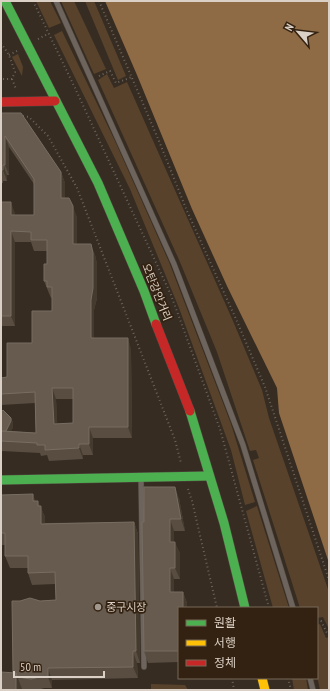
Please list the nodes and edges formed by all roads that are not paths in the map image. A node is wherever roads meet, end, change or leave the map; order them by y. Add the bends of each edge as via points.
1 (5, 1) edge
2 (56, 1) edge
3 (56, 101) junction
4 (1, 102) edge
5 (209, 476) junction
6 (141, 478) junction
7 (1, 480) edge
8 (245, 607) edge
9 (293, 607) edge
10 (144, 667) dead end
11 (262, 679) edge
12 (310, 679) edge
13 (265, 690) edge
14 (313, 690) edge

1 - 3 main road, 오탄강안거리
2 - 9 lane via 174,264 243,445
3 - 4 main road
3 - 5 main road, 오탄강안거리 via 98,183 144,291 194,422
5 - 6 main road
5 - 8 main road, 오탄강안거리 via 224,523
6 - 7 main road
6 - 10 lane
11 - 13 main road
12 - 14 lane

